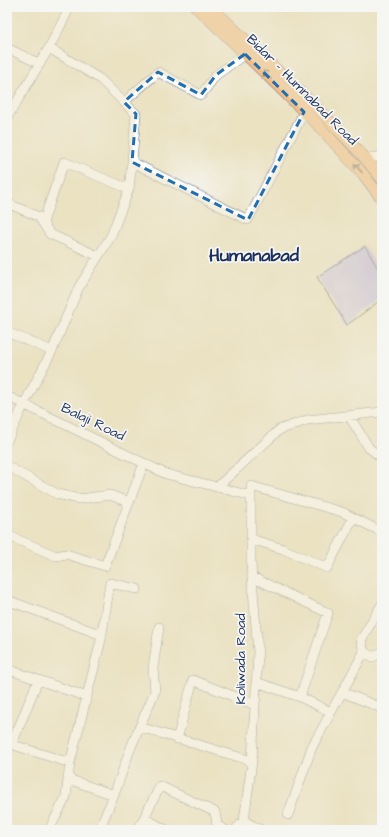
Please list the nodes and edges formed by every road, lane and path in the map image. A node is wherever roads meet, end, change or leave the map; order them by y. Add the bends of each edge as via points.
1 (70, 7) edge
2 (196, 7) edge
3 (211, 7) edge
4 (7, 48) edge
5 (49, 48) junction
6 (246, 54) junction
7 (40, 64) junction
8 (124, 102) junction
9 (304, 112) junction
10 (7, 118) edge
11 (382, 156) edge
12 (366, 159) junction
13 (132, 162) junction
14 (382, 179) edge
15 (128, 189) junction
16 (382, 199) edge
17 (7, 203) edge
18 (43, 222) junction
19 (98, 256) junction
20 (7, 332) edge
21 (52, 351) junction
22 (7, 396) edge
23 (24, 404) junction
24 (382, 412) edge
25 (349, 416) junction
26 (7, 441) edge
27 (382, 458) edge
28 (144, 463) junction
29 (7, 466) edge
30 (217, 487) junction
31 (251, 496) junction
32 (128, 502) junction
33 (353, 518) junction
34 (382, 532) edge
35 (7, 536) edge
36 (251, 539) junction
37 (252, 577) junction
38 (137, 589) dead end
39 (7, 600) edge
40 (382, 604) edge
41 (159, 627) dead end
42 (102, 635) junction
43 (364, 652) junction
44 (382, 652) edge
45 (7, 669) edge
46 (38, 680) junction
47 (256, 682) junction
48 (342, 692) junction
49 (300, 696) junction
50 (87, 697) junction
51 (255, 705) junction
52 (382, 708) edge
53 (331, 712) junction
54 (140, 727) junction
55 (177, 738) junction
56 (9, 743) edge
57 (252, 761) junction
58 (70, 763) junction
59 (68, 779) junction
60 (114, 796) junction
61 (288, 815) dead end
62 (144, 818) junction
63 (244, 821) junction
64 (49, 830) edge
65 (99, 830) edge
66 (138, 830) edge
67 (166, 830) edge
68 (225, 830) edge
69 (235, 830) edge
70 (247, 830) edge
71 (261, 830) edge

1 - 5 street
2 - 6 main road, Bidar - Humnabad Road
3 - 12 main road, Bidar - Humnabad Road
4 - 7 street
5 - 7 street
5 - 8 street via 100,79
6 - 8 street via 216,75 201,95 158,72
9 -> 6 main road, Bidar - Humnabad Road
7 - 10 street
8 - 13 street via 136,114
9 - 13 street via 248,220
16 -> 9 main road, Bidar - Humnabad Road via 364,174
11 - 12 street
12 - 14 main road, Bidar - Humnabad Road
13 - 15 street
15 - 18 street via 64,162
15 - 19 street via 111,236
17 - 18 street via 39,217
18 - 19 street via 50,234
19 - 21 street via 79,287
20 - 21 street
21 - 23 street
22 - 23 street, Balaji Road
23 - 26 street
23 - 28 street, Balaji Road
24 - 25 street
25 - 27 street via 368,448
25 - 30 street via 307,420 278,430
28 - 30 street, Balaji Road via 166,474
28 - 32 street
29 - 32 street via 57,494 79,499 110,495
30 - 31 street
31 - 33 street via 251,486 342,512
31 - 36 street, Koliwada Road
32 - 35 street via 104,566 66,554 56,556
33 - 34 street
33 - 36 street via 327,568 283,548
36 - 37 street, Koliwada Road
37 - 47 street, Koliwada Road via 258,653
37 - 49 street via 328,614
38 - 42 street via 110,583
39 - 42 street
40 - 43 street via 361,640
41 - 54 street via 153,668 155,691
42 - 50 street
43 - 44 street via 373,657
43 - 48 street
45 - 46 street
46 - 50 street
46 - 56 street
47 - 49 street
47 - 51 street, Koliwada Road
48 - 52 street
48 - 53 street
49 - 53 street
50 - 58 street
51 - 55 street via 193,680
51 - 57 street, Koliwada Road
53 - 61 street via 312,747
54 - 55 street
54 - 60 street
55 - 57 street
56 - 58 street
57 - 63 street, Koliwada Road
58 - 59 street
59 - 60 street
59 - 64 street via 66,797
60 - 65 street
62 - 66 street
62 - 67 street
62 - 68 street via 160,786 215,812 217,825
63 - 69 street
63 - 70 street
63 - 71 street

